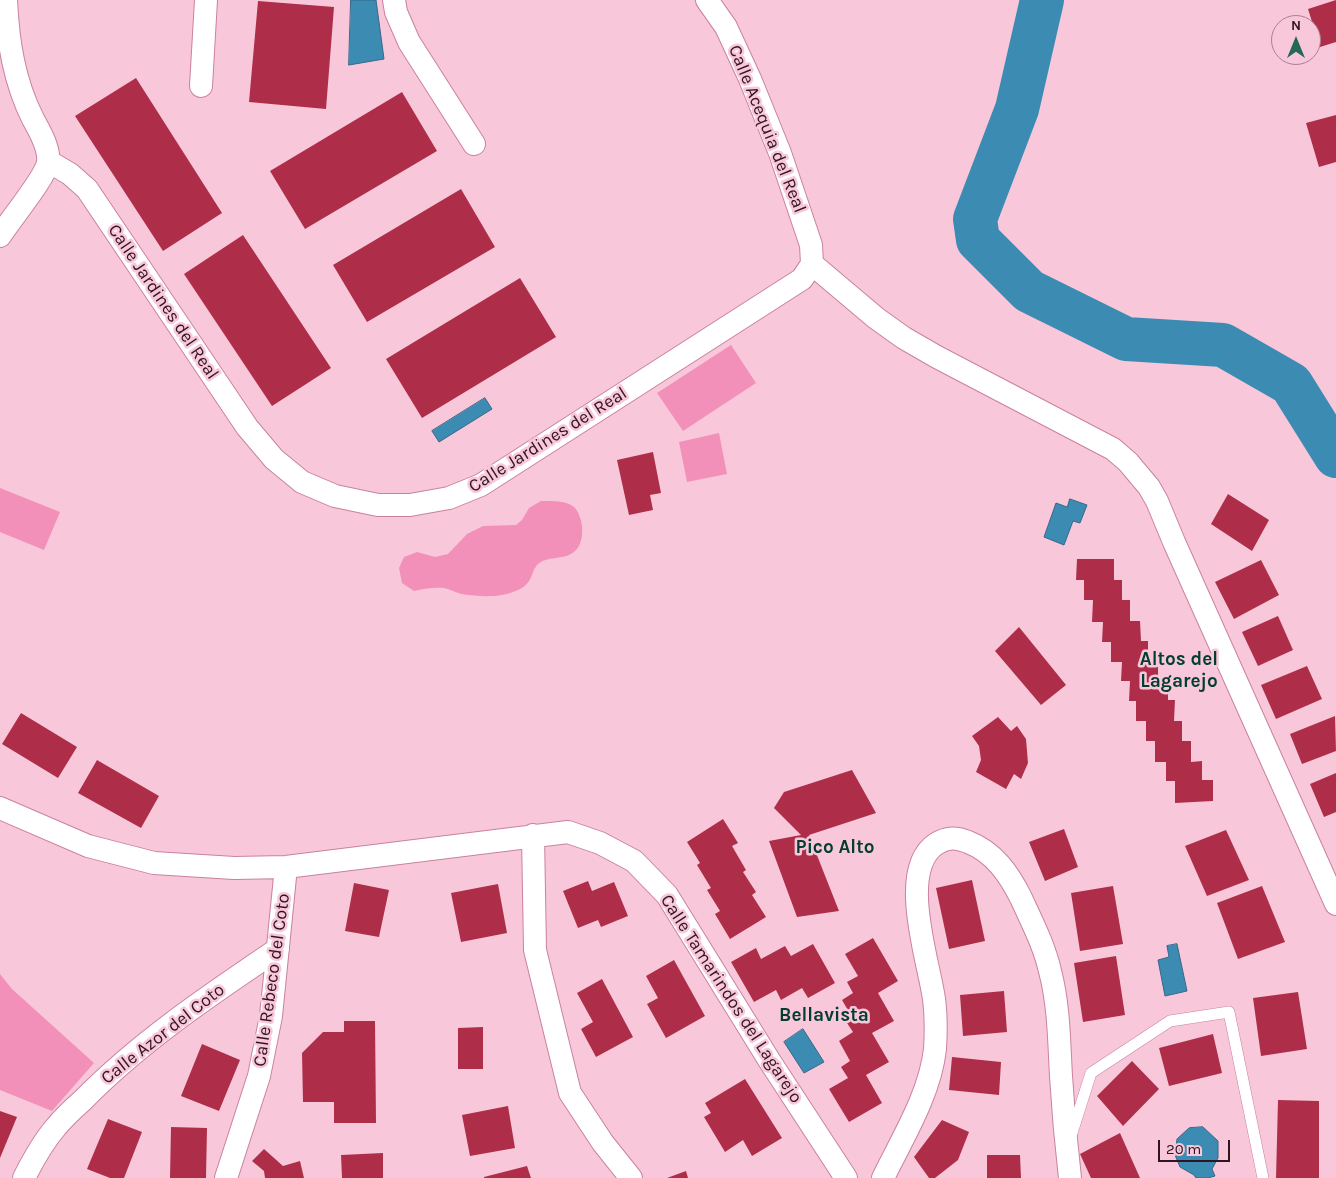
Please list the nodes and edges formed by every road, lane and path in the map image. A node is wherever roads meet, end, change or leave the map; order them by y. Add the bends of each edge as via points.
1 (6, 0) edge
2 (206, 0) edge
3 (394, 0) edge
4 (707, 0) edge
5 (201, 86) dead end
6 (474, 144) dead end
7 (48, 161) junction
8 (0, 236) edge
9 (812, 264) junction
10 (0, 808) edge
11 (533, 835) junction
12 (286, 867) junction
13 (1336, 904) edge
14 (278, 949) junction
15 (1067, 1149) junction
16 (24, 1178) edge
17 (226, 1178) edge
18 (631, 1178) edge
19 (846, 1178) edge
20 (884, 1178) edge
21 (1070, 1178) edge
22 (1263, 1178) edge

1 - 7 street via 7,30 20,93 44,141
2 - 5 street
3 - 6 street via 409,42
4 - 9 street, Calle Acequia del Real via 726,27 780,153 811,245
7 - 8 street via 38,183
7 - 9 street, Calle Jardines del Real via 88,189 247,427 274,459 302,482 335,496 378,505 410,505 449,498 481,484 802,279
9 - 13 street via 904,338 1113,450 1149,487
10 - 12 street, Calle Tamarindos del Lagarejo via 88,846 154,862 234,868
11 - 12 street, Calle Tamarindos del Lagarejo
11 - 18 street via 535,950 570,1093
11 - 19 street, Calle Tamarindos del Lagarejo via 568,832 600,843 634,861 667,895
12 - 14 street, Calle Rebeco del Coto
14 - 16 street, Calle Azor del Coto via 140,1047 98,1084 56,1126 36,1153
14 - 17 street, Calle Rebeco del Coto via 271,1016 259,1076
15 - 20 street via 1056,999 1039,935 1000,863 979,846 959,838 945,839 931,848 922,861 917,882 920,931 934,1000 934,1048 925,1090
15 - 21 street
15 - 22 lane via 1091,1074 1170,1021 1229,1012

